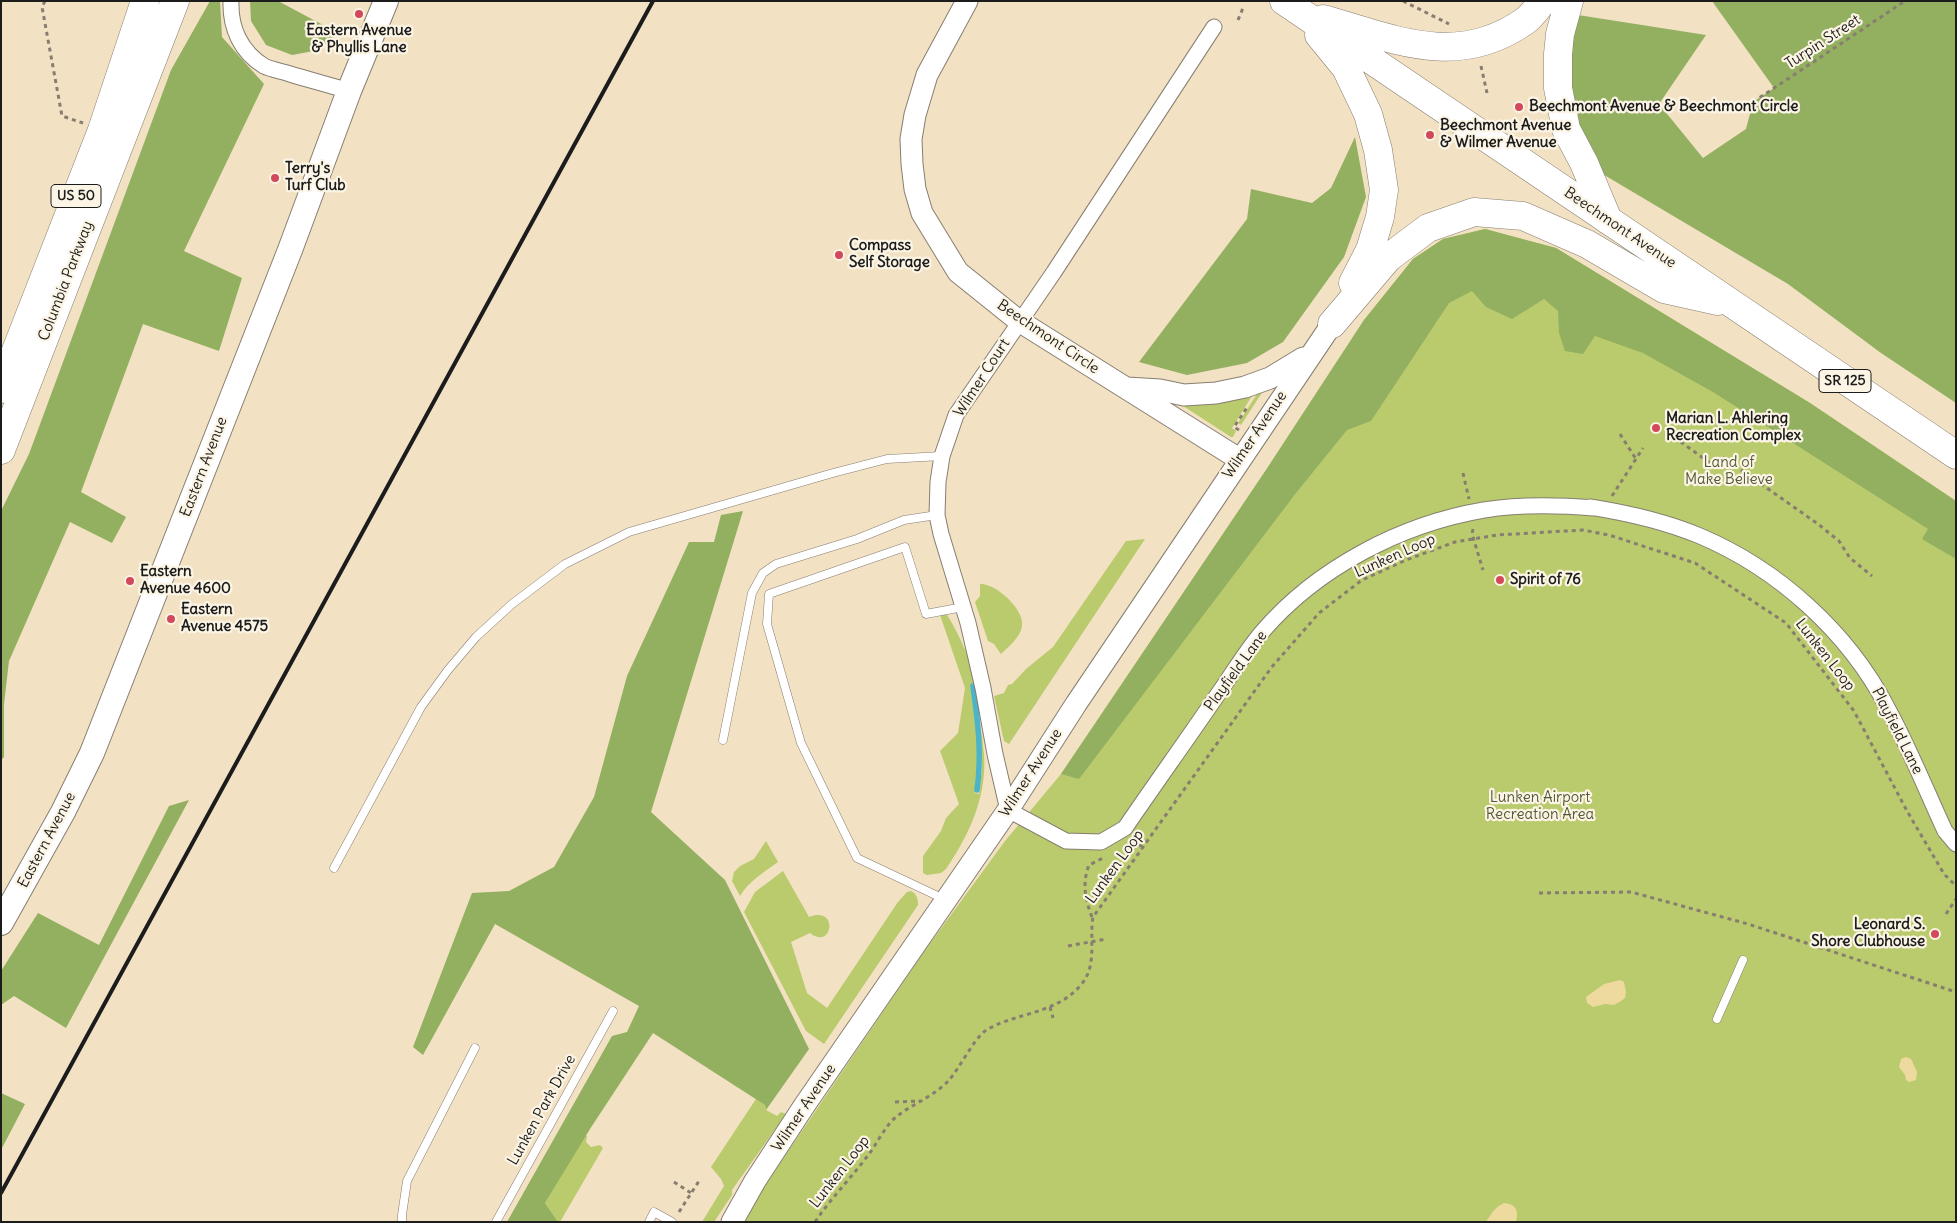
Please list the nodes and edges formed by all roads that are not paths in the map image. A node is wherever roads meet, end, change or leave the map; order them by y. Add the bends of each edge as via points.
1 (174, 1) edge
2 (192, 1) edge
3 (231, 1) edge
4 (386, 1) edge
5 (966, 1) edge
6 (1543, 1) edge
7 (1569, 1) edge
8 (142, 7) edge
9 (1292, 7) edge
10 (1214, 28) dead end
11 (145, 78) junction
12 (349, 91) junction
13 (1608, 220) junction
14 (1735, 305) junction
15 (1019, 321) junction
16 (1332, 324) junction
17 (1310, 354) junction
18 (1, 388) edge
19 (1127, 388) junction
20 (1, 450) edge
21 (1956, 455) edge
22 (942, 456) junction
23 (1239, 459) junction
24 (938, 515) junction
25 (963, 607) junction
26 (723, 740) dead end
27 (1008, 810) junction
28 (1956, 844) edge
29 (334, 868) dead end
30 (946, 899) junction
31 (1, 923) edge
32 (1744, 960) dead end
33 (613, 1011) dead end
34 (1716, 1019) dead end
35 (475, 1048) dead end
36 (402, 1222) edge
37 (496, 1222) edge
38 (649, 1222) edge
39 (672, 1222) edge
40 (732, 1222) edge

1 - 11 highway, Columbia Parkway / US 50
2 - 11 highway
3 - 12 street via 234,29 252,57 266,67
4 - 12 main road, Eastern Avenue
5 - 15 street, Beechmont Circle via 927,75 914,115 915,189 922,213 958,272
6 - 9 highway via 1526,20 1500,36 1451,48 1418,46
7 - 13 highway via 1560,34 1558,88 1566,128
8 - 18 highway, Columbia Parkway / US 50 via 102,130
9 - 13 highway, Beechmont Avenue / SR 125
9 - 16 highway via 1346,68 1364,106 1378,150 1384,190 1370,250
10 - 15 street, Wilmer Court
11 - 20 highway, Columbia Parkway / US 50
12 - 31 main road, Eastern Avenue via 92,753
13 - 14 highway, Beechmont Avenue / SR 125
14 - 16 highway via 1664,289 1587,244 1522,216 1474,212 1428,228 1388,258
14 - 21 highway, Beechmont Avenue / SR 125
15 - 19 street, Beechmont Circle
15 - 22 street, Wilmer Court via 956,416
16 - 17 street, Wilmer Avenue
17 - 19 street via 1270,378 1245,388 1184,395
17 - 23 street, Wilmer Avenue
19 - 23 street, Beechmont Circle
22 - 24 street, Wilmer Court
22 - 29 lane via 887,459 832,473 629,532 565,564 512,604 476,637 448,670 421,707
23 - 27 street, Wilmer Avenue
24 - 25 street, Wilmer Court
24 - 26 lane via 904,520 857,539 776,564 763,573 752,593
25 - 27 street, Wilmer Court
25 - 30 lane via 926,614 905,547 769,594 767,624 801,743 857,858
27 - 28 street, Playfield Lane via 1066,841 1100,842 1125,828 1262,632 1326,575 1392,538 1436,522 1484,510 1557,505 1630,514 1700,536 1765,572 1801,600 1822,618 1868,675 1887,707 1945,831
27 - 30 street, Wilmer Avenue
30 - 40 street, Wilmer Avenue via 804,1106
32 - 34 lane
33 - 37 lane, Lunken Park Drive
35 - 36 lane via 407,1182
38 - 39 lane via 654,1212

